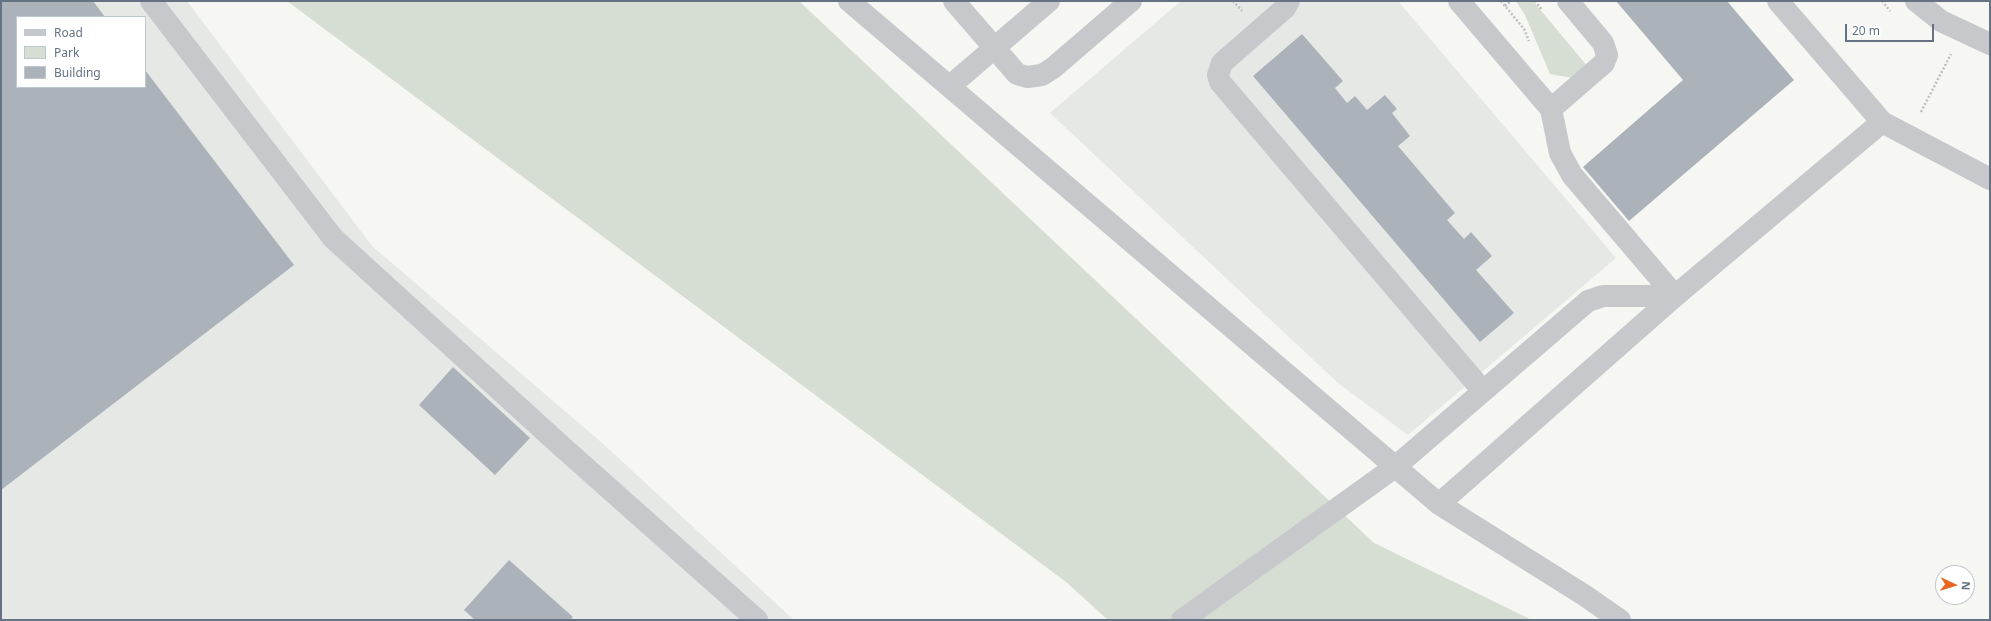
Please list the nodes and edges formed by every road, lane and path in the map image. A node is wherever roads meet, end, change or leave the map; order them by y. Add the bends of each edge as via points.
1 (151, 1) edge
2 (849, 1) edge
3 (954, 1) edge
4 (1050, 1) edge
5 (1131, 1) edge
6 (1289, 1) edge
7 (1459, 1) edge
8 (1511, 1) edge
9 (1568, 1) edge
10 (1778, 1) edge
11 (1916, 1) edge
12 (1505, 6) dead end
13 (1963, 32) junction
14 (1990, 44) edge
15 (994, 48) junction
16 (950, 86) junction
17 (1551, 109) junction
18 (1882, 122) junction
19 (1908, 135) junction
20 (1990, 179) edge
21 (1675, 296) junction
22 (1483, 391) junction
23 (1395, 467) junction
24 (1439, 504) junction
25 (757, 620) edge
26 (1182, 620) edge
27 (1620, 620) edge

1 - 25 street via 333,238
2 - 16 street
3 - 15 street
4 - 15 street
5 - 15 street via 1042,75 1027,77 1017,74
6 - 22 street via 1285,8 1222,63 1218,75 1220,82
7 - 17 street
8 - 12 path
9 - 17 street via 1603,43 1607,55 1604,63
10 - 18 street
11 - 13 street via 1941,20
13 - 14 street
13 - 19 path
15 - 16 street
16 - 23 street
17 - 21 street via 1564,164
18 - 19 street
18 - 21 street
19 - 20 street
21 - 22 street via 1603,296 1588,301
21 - 24 street
22 - 23 street
23 - 24 street
23 - 26 street
24 - 27 street

